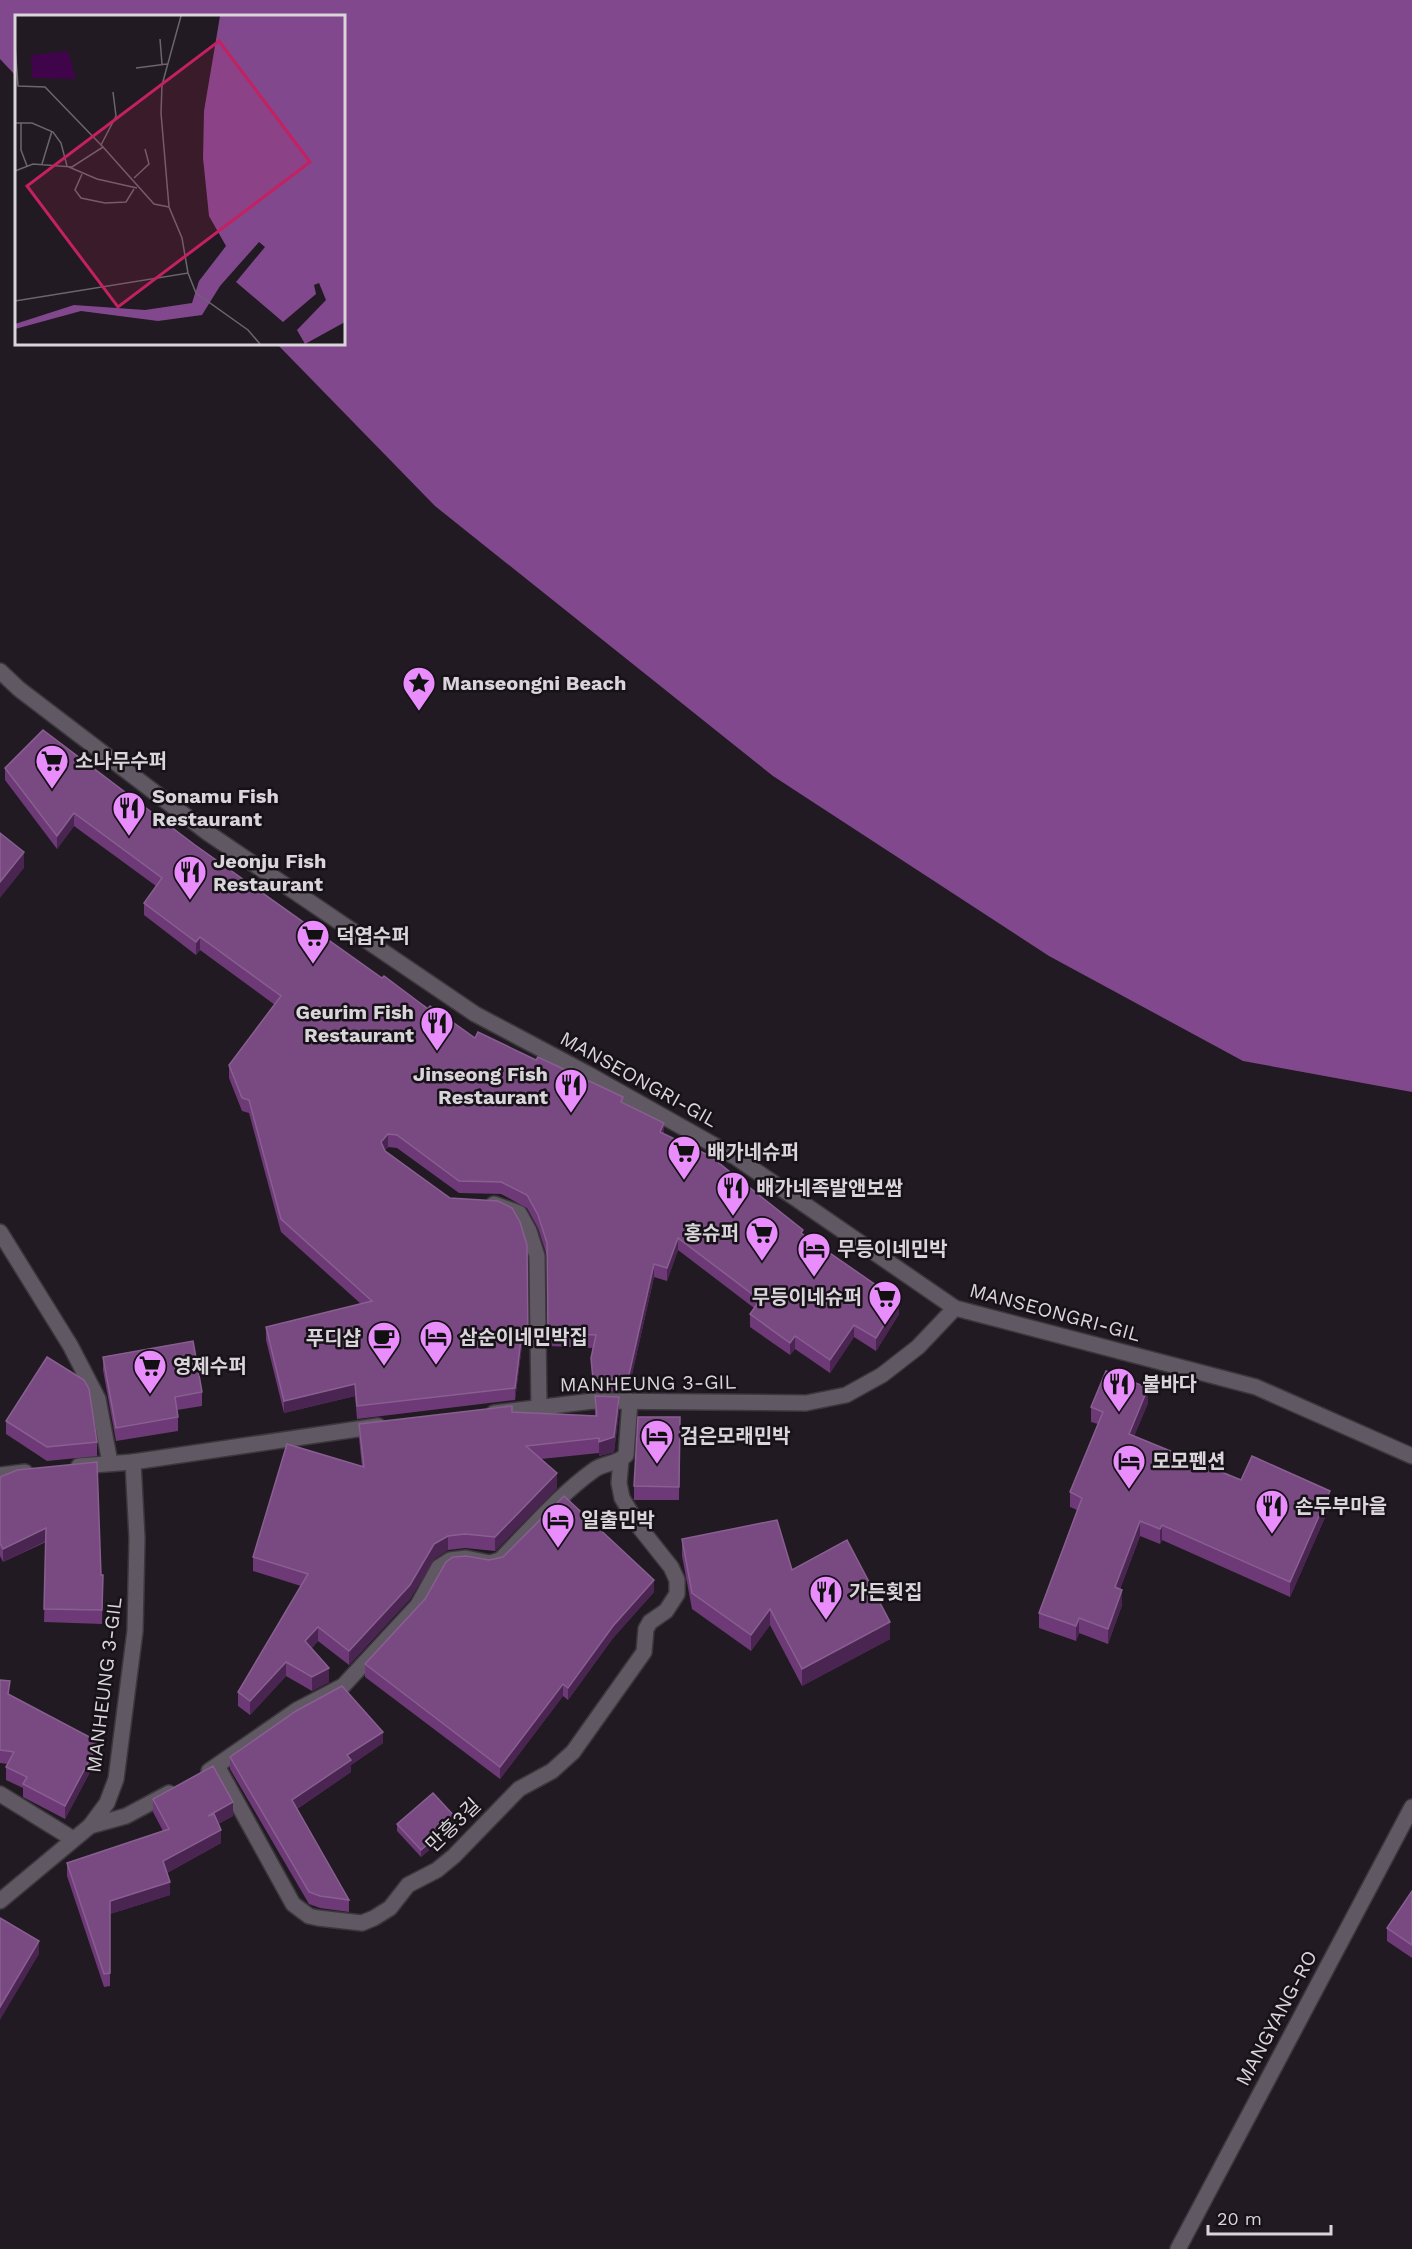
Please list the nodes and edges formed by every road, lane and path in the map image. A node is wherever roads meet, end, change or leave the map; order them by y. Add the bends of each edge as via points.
1 (0, 671) edge
2 (478, 1204) edge
3 (0, 1232) edge
4 (955, 1308) junction
5 (630, 1401) junction
6 (539, 1407) junction
7 (481, 1414) edge
8 (388, 1425) edge
9 (1412, 1456) edge
10 (621, 1461) junction
11 (133, 1462) junction
12 (110, 1463) junction
13 (66, 1468) edge
14 (44, 1470) edge
15 (0, 1475) edge
16 (217, 1766) junction
17 (0, 1794) edge
18 (1412, 1807) edge
19 (90, 1826) junction
20 (74, 1839) junction
21 (0, 1901) edge
22 (1178, 2249) edge

1 - 4 street, MANSEONGRI-GIL via 208,833 475,1014 737,1158
2 - 6 street via 500,1204 519,1213 537,1256
3 - 12 street via 70,1345 98,1399
4 - 5 street, MANHEUNG 3-GIL via 918,1347 882,1375 846,1395 806,1403
4 - 9 street, MANSEONGRI-GIL via 1256,1387
5 - 6 street, MANHEUNG 3-GIL
5 - 10 street via 626,1455
6 - 7 street, MANHEUNG 3-GIL
8 - 11 street
10 - 16 street via 596,1467 554,1502 500,1560 490,1563 466,1558 450,1560 439,1567 418,1605 343,1686 297,1710
10 - 16 street, 만흥3길 via 622,1498 671,1567 677,1580 677,1594 666,1611 650,1622 644,1652 565,1762 519,1789 454,1856 408,1885 390,1908 362,1923 309,1916 293,1904
11 - 12 street
11 - 19 street, MANHEUNG 3-GIL via 137,1572 133,1642 116,1779 107,1803
12 - 13 street
14 - 15 street
16 - 19 street via 126,1816
17 - 20 street
18 - 22 street, MANGYANG-RO
19 - 20 street, MANHEUNG 3-GIL
20 - 21 street, MANHEUNG 3-GIL

